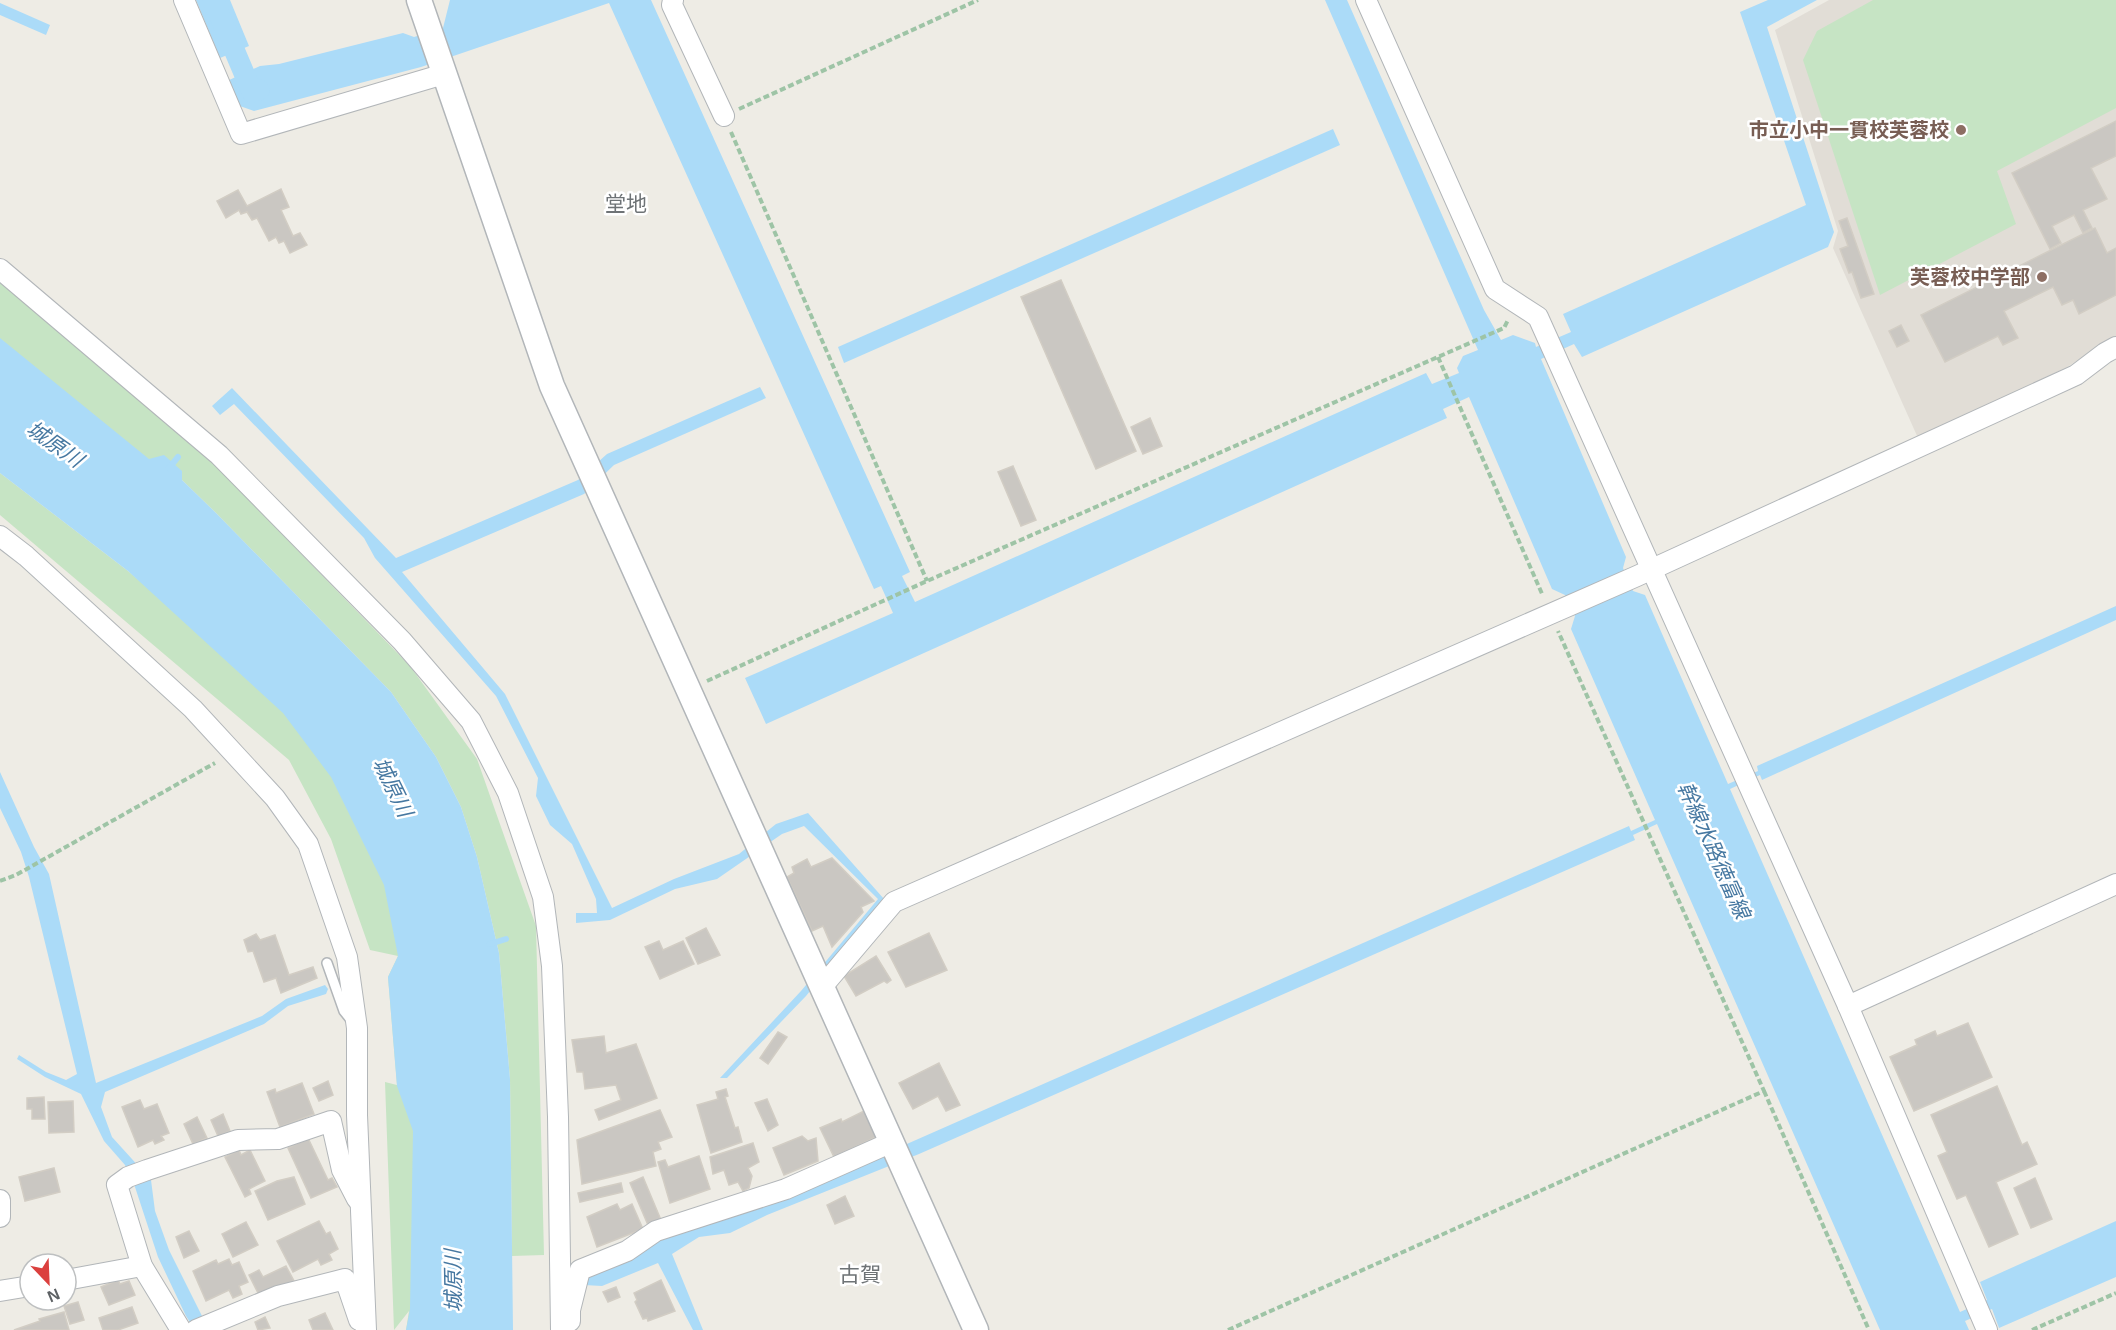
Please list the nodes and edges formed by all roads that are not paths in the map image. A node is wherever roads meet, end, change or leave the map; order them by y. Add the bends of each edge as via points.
1 (184, 0) edge
2 (673, 0) edge
3 (1366, 0) edge
4 (423, 11) edge
5 (442, 69) junction
6 (724, 116) road end
7 (0, 269) edge
8 (2116, 347) edge
9 (0, 536) edge
10 (1644, 573) junction
11 (2116, 884) edge
12 (327, 963) dead end
13 (819, 980) junction
14 (1848, 1006) junction
15 (357, 1028) junction
16 (897, 1153) junction
17 (0, 1200) edge
18 (361, 1206) junction
19 (0, 1216) edge
20 (142, 1266) junction
21 (78, 1278) edge
22 (18, 1288) edge
23 (0, 1291) edge
24 (1985, 1324) edge
25 (204, 1327) edge
26 (181, 1330) edge
27 (364, 1330) edge
28 (561, 1330) edge
29 (570, 1330) edge
30 (976, 1330) edge

1 - 5 street via 241,134
2 - 6 street
3 - 10 street via 1495,289 1538,317
4 - 5 street
5 - 13 street via 552,386
7 - 28 street via 219,455 402,641 471,721 507,793 543,897 552,966
8 - 10 street via 2076,375
9 - 15 street via 193,709 275,798 308,844 347,957
10 - 13 street via 894,902
10 - 14 street
11 - 14 street
12 - 15 lane via 344,1011
13 - 16 street
14 - 24 street
15 - 18 street
16 - 29 street via 656,1231 627,1251 580,1270 570,1310
16 - 30 street
17 - 19 street
18 - 20 street via 342,1170 331,1121 278,1138 238,1140 128,1177 117,1185
18 - 27 street
20 - 21 street
20 - 26 street
22 - 23 street
25 - 27 street via 278,1296 345,1279

